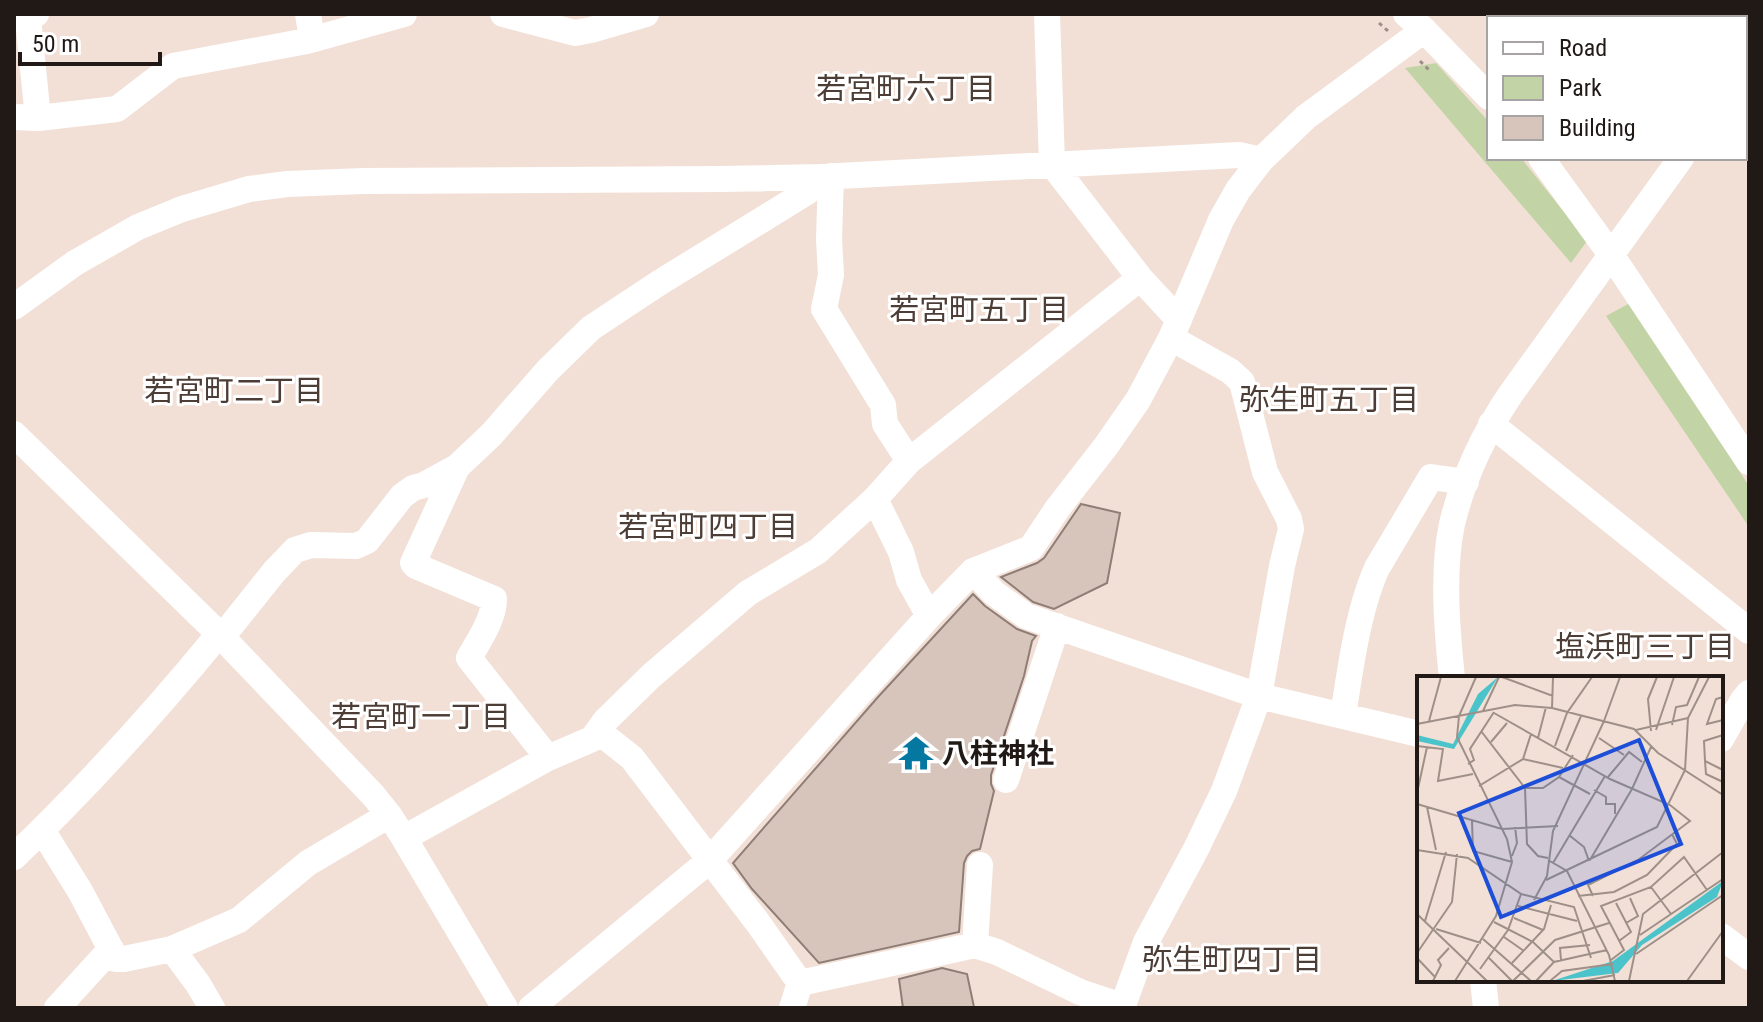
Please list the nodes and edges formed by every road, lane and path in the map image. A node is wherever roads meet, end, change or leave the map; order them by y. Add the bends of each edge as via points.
1 (36, 14) edge
2 (404, 14) edge
3 (503, 14) edge
4 (646, 14) edge
5 (1047, 14) edge
6 (1415, 22) edge
7 (574, 24) edge
8 (310, 27) edge
9 (1487, 95) edge
10 (26, 117) edge
11 (1261, 160) junction
12 (1542, 160) edge
13 (1679, 160) edge
14 (1052, 164) junction
15 (825, 176) junction
16 (1612, 256) junction
17 (1140, 278) junction
18 (14, 307) edge
19 (1175, 329) junction
20 (1491, 424) junction
21 (14, 434) edge
22 (909, 461) junction
23 (1749, 462) edge
24 (457, 467) junction
25 (1466, 482) junction
26 (875, 499) junction
27 (973, 571) junction
28 (929, 616) junction
29 (1057, 626) junction
30 (1749, 631) edge
31 (221, 635) junction
32 (1452, 676) edge
33 (1749, 693) edge
34 (1259, 696) junction
35 (1343, 716) junction
36 (598, 731) junction
37 (1417, 734) edge
38 (1723, 736) edge
39 (548, 758) junction
40 (1006, 780) dead end
41 (389, 815) junction
42 (42, 830) junction
43 (404, 838) junction
44 (14, 857) edge
45 (710, 860) junction
46 (980, 865) dead end
47 (1723, 938) edge
48 (975, 945) junction
49 (111, 949) junction
50 (172, 949) junction
51 (1749, 957) edge
52 (1483, 982) edge
53 (800, 983) junction
54 (1122, 1007) edge
55 (57, 1008) edge
56 (212, 1008) edge
57 (505, 1008) edge
58 (531, 1008) edge
59 (792, 1008) edge
60 (1486, 1008) edge

1 - 10 street via 28,19
2 - 8 street
3 - 7 street
4 - 7 street via 591,30
5 - 14 street
6 - 9 street
6 - 11 street
8 - 10 street via 173,66 117,109
11 - 14 street via 1239,155
11 - 19 street via 1221,220
12 - 16 street
13 - 16 street
14 - 15 street
14 - 17 street
15 - 18 street via 364,181 249,189 138,227
15 - 22 street via 831,275 824,309 883,405 885,424
15 - 24 street via 591,328
16 - 20 street
16 - 23 street
17 - 19 street
17 - 22 street
19 - 27 street via 1138,400 1031,548
19 - 34 street via 1242,382 1265,472 1289,519
20 - 25 street
20 - 30 street
21 - 31 street
22 - 26 street
24 - 31 street via 402,496 367,541 295,550
24 - 39 street via 413,563 494,599 490,619 469,658
25 - 32 street via 1452,526 1447,575
25 - 35 street via 1431,477 1377,568 1354,650
26 - 28 street
26 - 36 street via 818,551 748,593 651,676
27 - 28 street
27 - 29 street via 1026,616
28 - 45 street
29 - 34 street
29 - 40 street
31 - 41 street
31 - 42 street
33 - 38 street
34 - 35 street
34 - 54 street via 1224,791 1146,942
35 - 37 street
36 - 39 street via 592,739
36 - 45 street via 632,758
39 - 43 street
41 - 43 street
41 - 50 street via 308,863 239,920
42 - 44 street
42 - 49 street
43 - 57 street
45 - 53 street
45 - 58 street
46 - 48 street
47 - 51 street
48 - 53 street
48 - 54 street
49 - 50 street via 116,959 124,959
49 - 55 street
50 - 56 street
52 - 60 street
53 - 59 street

